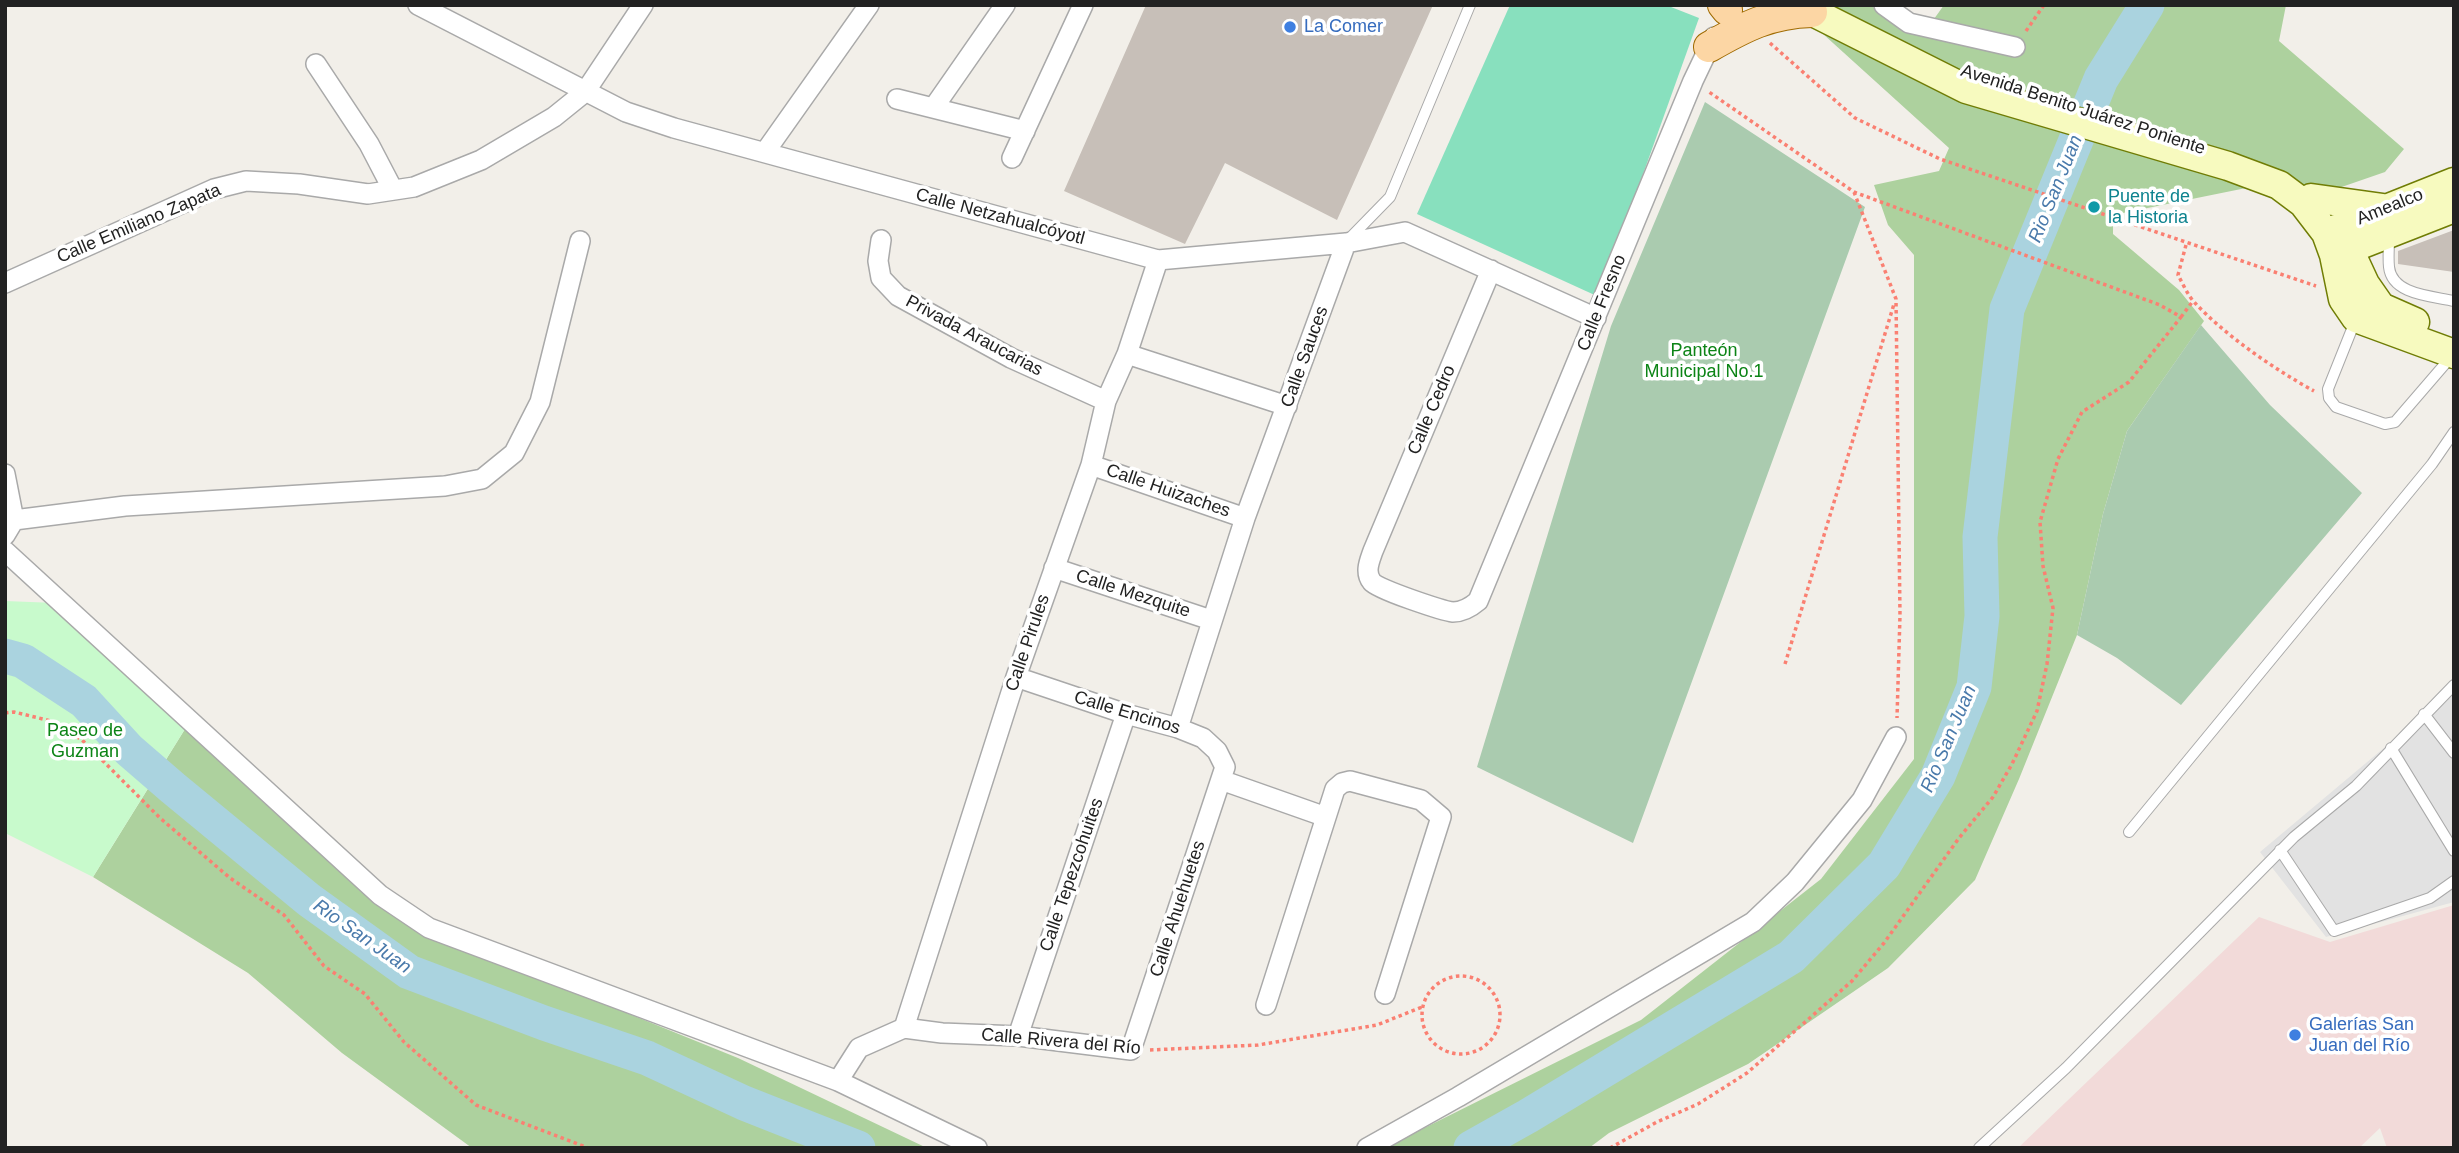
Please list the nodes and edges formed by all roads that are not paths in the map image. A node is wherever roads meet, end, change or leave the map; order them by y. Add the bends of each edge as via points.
1 (418, 5) edge
2 (643, 5) edge
3 (869, 5) edge
4 (1005, 5) edge
5 (1083, 5) edge
6 (1470, 5) edge
7 (1884, 5) edge
8 (1812, 8) edge
9 (1732, 11) edge
10 (1709, 47) joint
11 (2015, 47) road end
12 (316, 64) dead end
13 (585, 92) junction
14 (897, 99) dead end
15 (934, 107) junction
16 (1025, 131) junction
17 (765, 152) junction
18 (1012, 158) dead end
19 (2228, 161) junction
20 (2454, 182) edge
21 (393, 190) junction
22 (2311, 198) junction
23 (2454, 208) edge
24 (2386, 227) junction
25 (881, 240) dead end
26 (580, 241) dead end
27 (1346, 243) junction
28 (1158, 260) junction
29 (2340, 266) junction
30 (1491, 270) junction
31 (5, 283) edge
32 (2454, 301) edge
33 (2400, 317) junction
34 (1596, 318) junction
35 (2454, 335) edge
36 (1127, 354) junction
37 (2454, 354) edge
38 (1106, 401) junction
39 (1287, 406) junction
40 (2454, 432) edge
41 (1091, 465) junction
42 (5, 474) edge
43 (8, 494) edge
44 (1245, 518) junction
45 (10, 527) edge
46 (5, 551) edge
47 (1054, 568) junction
48 (1478, 601) joint
49 (1211, 620) junction
50 (1016, 677) junction
51 (2454, 685) edge
52 (1126, 714) junction
53 (2424, 715) junction
54 (1178, 728) junction
55 (1896, 737) road end
56 (2391, 748) junction
57 (2454, 753) edge
58 (1223, 773) junction
59 (1326, 817) junction
60 (2129, 832) dead end
61 (2280, 850) junction
62 (2454, 851) edge
63 (2454, 881) edge
64 (1385, 994) dead end
65 (1266, 1005) dead end
66 (904, 1028) junction
67 (1018, 1036) junction
68 (1130, 1050) joint
69 (838, 1081) junction
70 (977, 1148) edge
71 (1367, 1148) edge
72 (1979, 1148) edge

1 - 13 street, Calle Netzahualcóyotl
2 - 13 street, Calle Emiliano Zapata
3 - 17 street
4 - 15 street
5 - 16 street
6 - 27 lane, Calle Sauces via 1390,197
7 - 11 street via 1909,23
8 - 9 main road via 1788,13
8 - 19 main road, Avenida Benito Juárez Poniente via 1967,82
9 - 10 main road
10 - 34 street, Calle Fresno
12 - 21 street via 369,144
13 - 17 street, Calle Netzahualcóyotl via 674,128
13 - 21 street, Calle Emiliano Zapata via 554,117 481,160 414,187
14 - 15 street
15 - 16 street
16 - 18 street
17 - 28 street, Calle Netzahualcóyotl
19 - 22 main road via 2291,180
19 - 29 main road via 2278,185 2303,204
20 - 24 main road, Amealco
21 - 31 street, Calle Emiliano Zapata via 368,194 246,181 214,189
22 - 24 main road
22 - 29 main road via 2324,209
23 - 24 main road, Amealco
24 - 29 main road, Amealco
24 - 32 lane via 2394,282 2408,291
24 - 33 main road via 2378,261 2379,285
25 - 38 street, Privada Araucarias via 881,278 898,296 1011,358
26 - 45 street via 540,402 514,453 482,479 445,486 125,506
27 - 28 street, Calle Netzahualcóyotl
27 - 30 street, Calle Netzahualcóyotl via 1405,232
27 - 39 street, Calle Sauces
28 - 36 street, Calle Pirules
29 - 33 main road via 2365,284 2381,307
29 - 37 main road
29 - 37 lane via 2328,389 2336,407 2385,424 2396,422
30 - 34 street, Calle Netzahualcóyotl
30 - 48 street, Calle Cedro via 1367,570 1372,582 1383,589 1454,612
33 - 35 main road
34 - 48 street, Calle Fresno
36 - 38 street, Calle Pirules
36 - 39 street
38 - 41 street, Calle Pirules
39 - 44 street, Calle Sauces
40 - 60 lane
41 - 44 street, Calle Huizaches
41 - 47 street, Calle Pirules
42 - 43 street
43 - 45 street
44 - 49 street, Calle Sauces
46 - 69 street via 380,895 429,928
47 - 49 street, Calle Mezquite
47 - 50 street, Calle Pirules
49 - 54 street, Calle Sauces
50 - 52 street, Calle Encinos
50 - 66 street, Calle Pirules
51 - 53 lane
52 - 54 street, Calle Encinos
52 - 67 street, Calle Tepezcohuites
53 - 56 lane
53 - 57 lane
54 - 58 street, Calle Encinos via 1203,738 1217,751
55 - 71 street via 1862,800 1796,882 1753,922
56 - 61 lane via 2356,786
56 - 62 lane
58 - 59 street
58 - 68 street, Calle Ahuehuetes
59 - 64 street via 1335,789 1350,781 1421,800 1441,817
59 - 65 street
61 - 63 lane via 2334,931 2430,898
61 - 72 lane via 2066,1068
66 - 67 street, Calle Rivera del Río
66 - 69 street via 859,1048
67 - 68 street, Calle Rivera del Río
69 - 70 street

